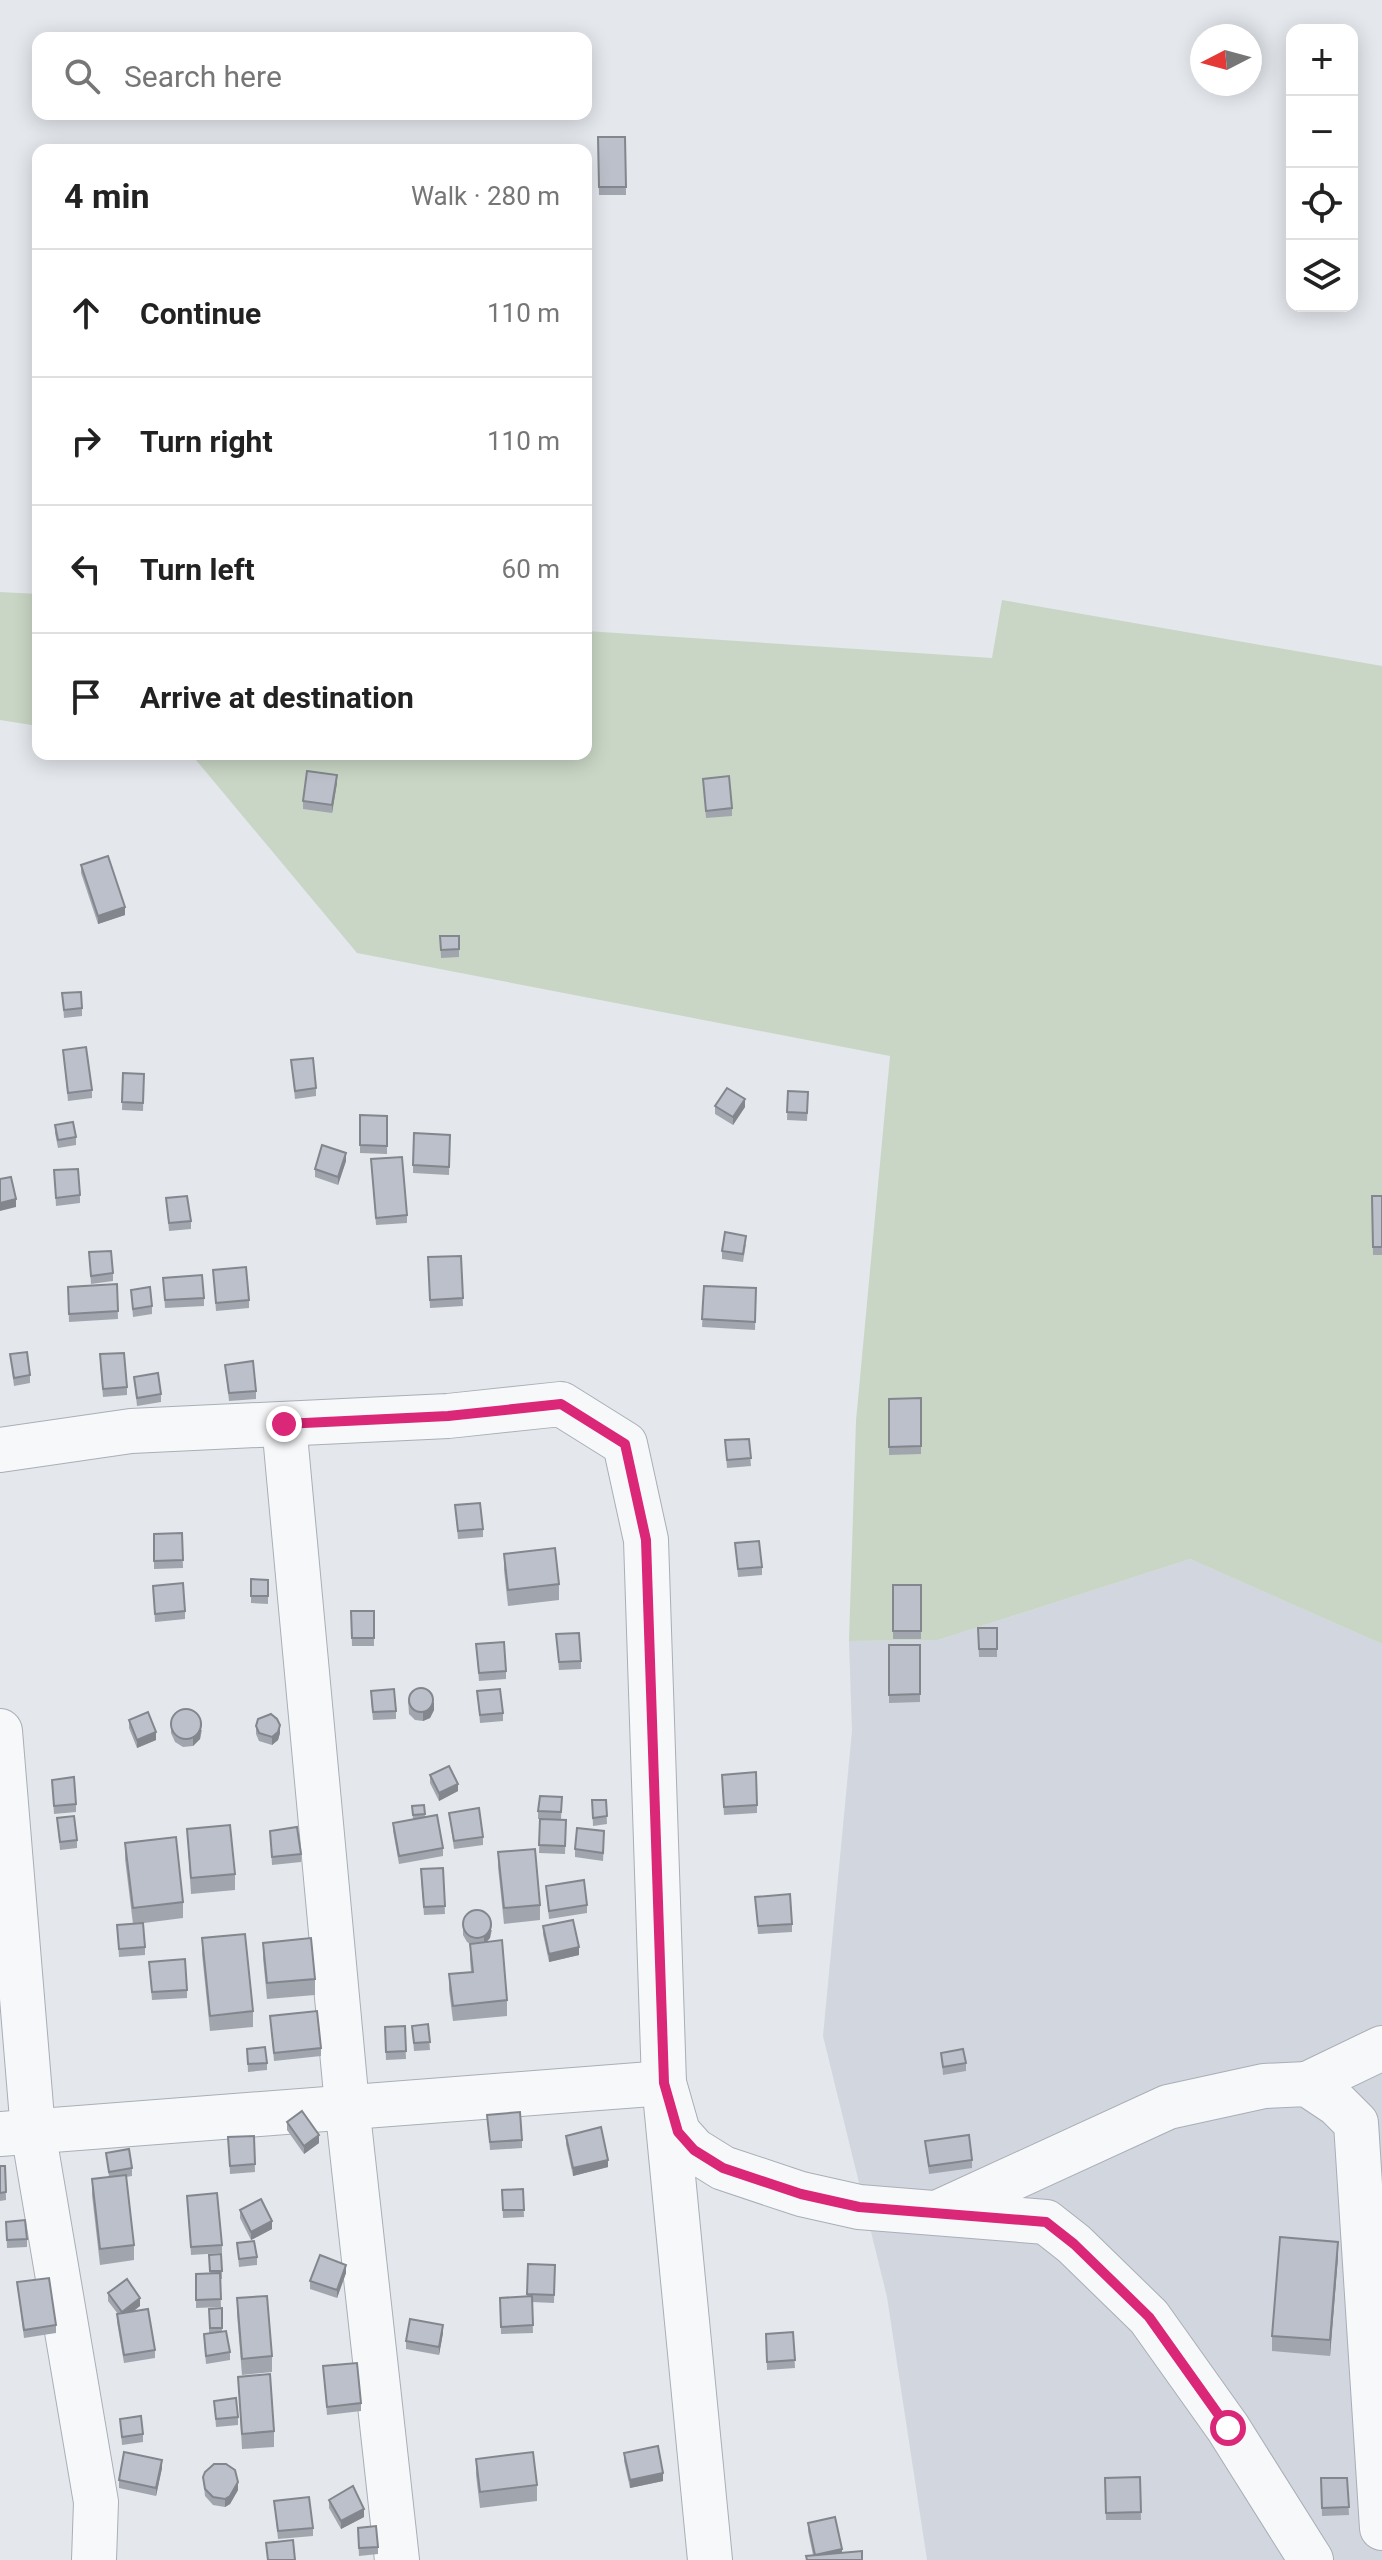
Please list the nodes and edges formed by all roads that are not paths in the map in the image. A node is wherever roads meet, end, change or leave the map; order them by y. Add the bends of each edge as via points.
1 (284, 1424) junction
2 (0, 1450) edge
3 (0, 1731) edge
4 (1382, 2048) edge
5 (664, 2083) junction
6 (1307, 2084) junction
7 (347, 2105) junction
8 (17, 2132) edge
9 (936, 2213) junction
10 (1382, 2528) edge
11 (94, 2560) edge
12 (397, 2560) edge
13 (710, 2560) edge
14 (1311, 2560) edge

1 - 2 street via 131,1431
1 - 5 street via 561,1404 625,1444 646,1540
1 - 7 street
3 - 8 street
4 - 6 street
5 - 7 street
5 - 9 street via 678,2132 694,2150 723,2168 859,2207
5 - 13 street
6 - 9 street via 1264,2086 1168,2107
6 - 10 street via 1356,2123
7 - 8 street
7 - 12 street
8 - 11 street via 96,2502
9 - 14 street via 1046,2222 1074,2244 1149,2317 1228,2428

